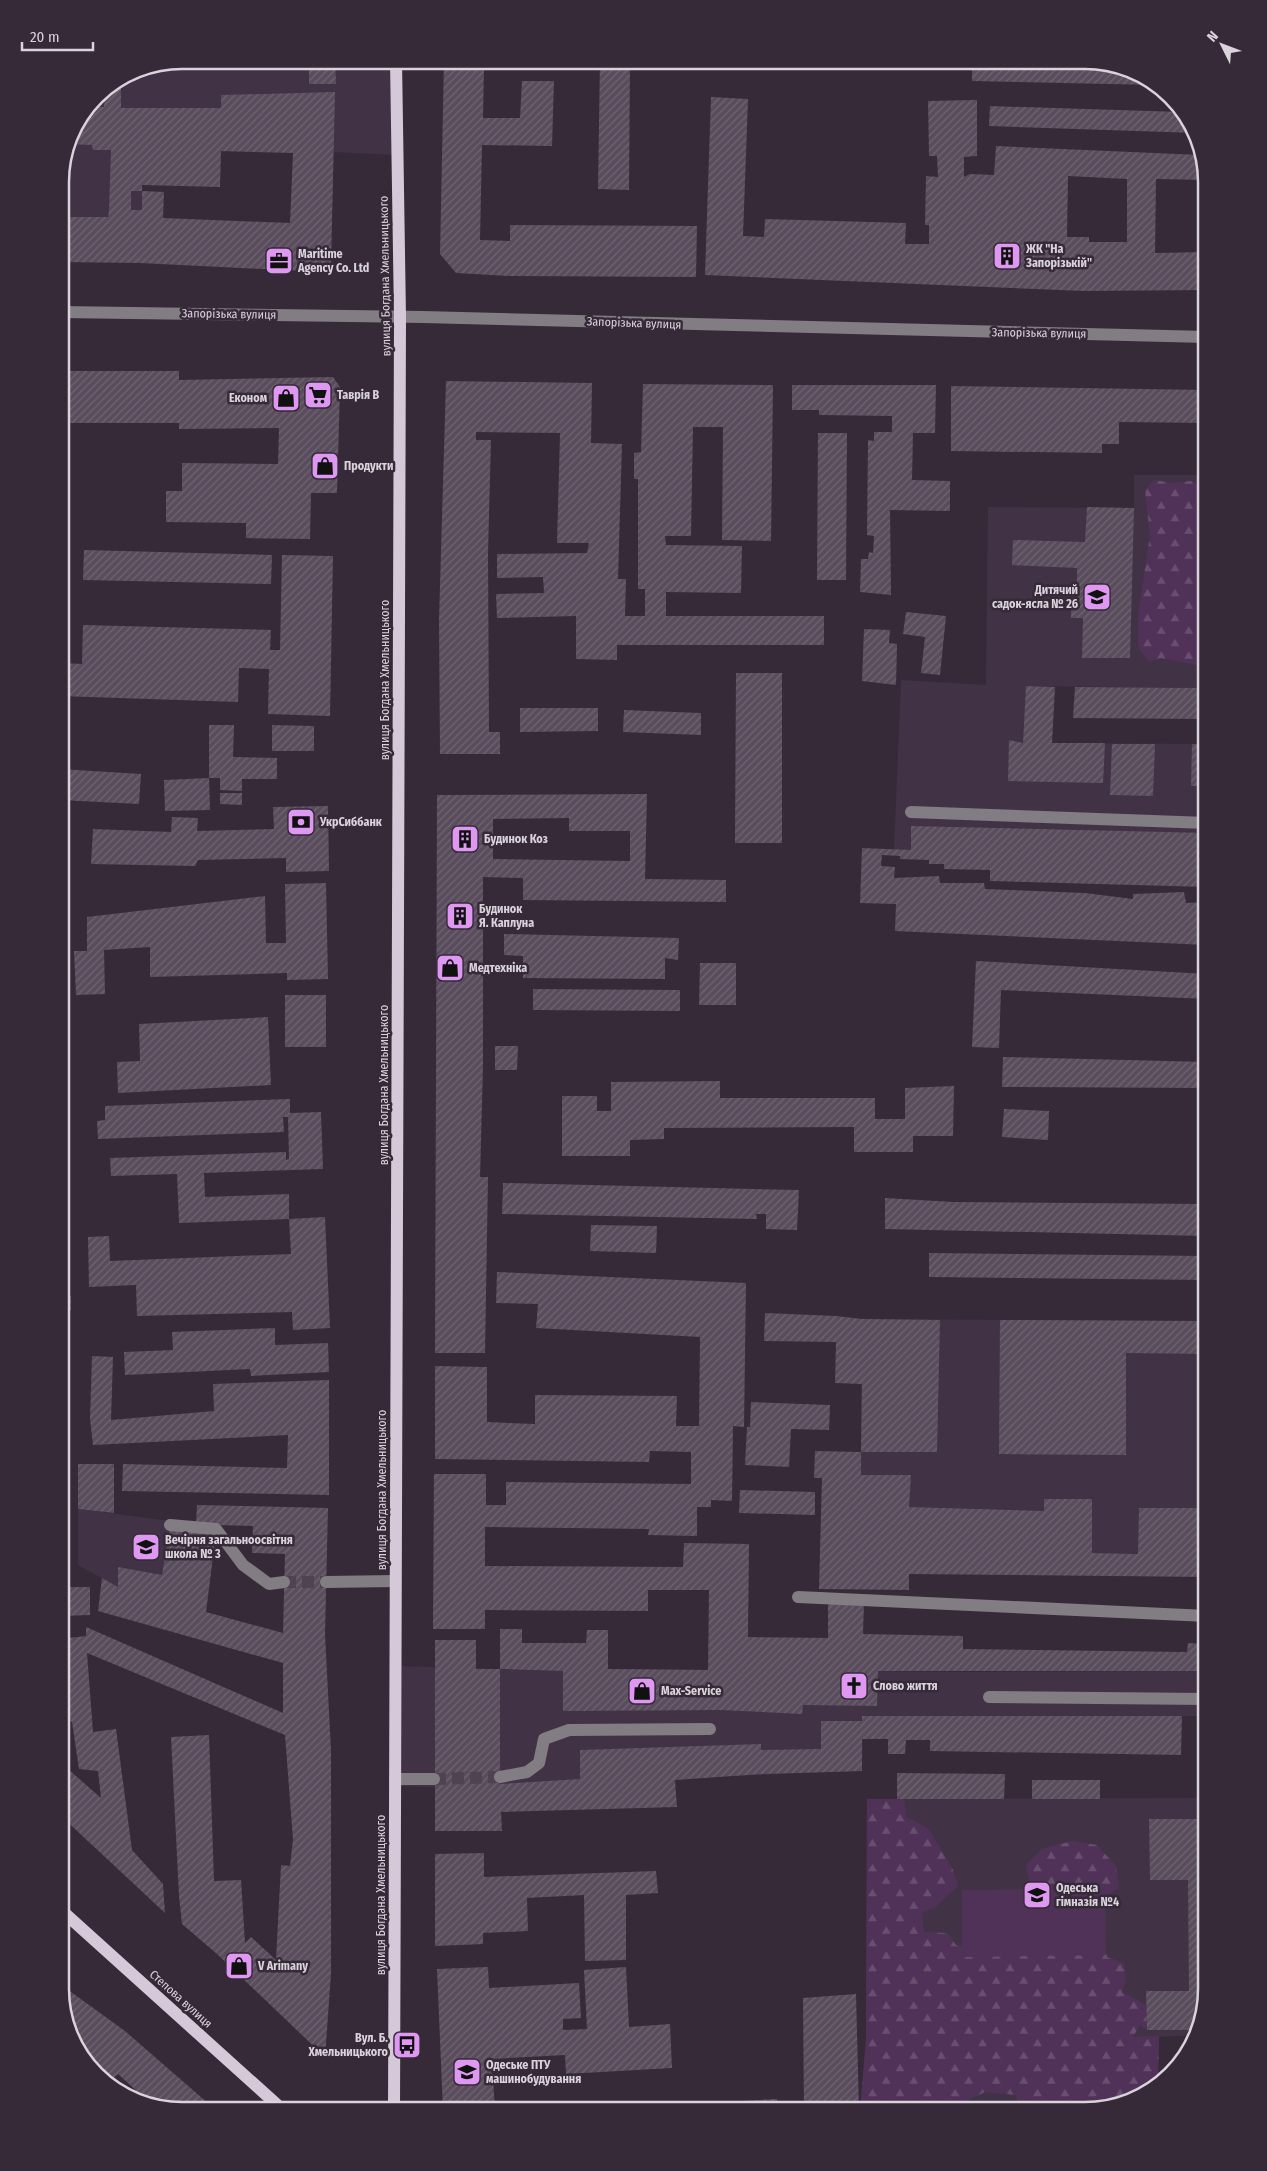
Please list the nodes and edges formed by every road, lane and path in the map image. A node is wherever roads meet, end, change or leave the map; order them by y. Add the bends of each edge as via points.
1 (396, 69) edge
2 (69, 312) edge
3 (400, 317) junction
4 (1198, 337) edge
5 (911, 812) dead end
6 (1198, 823) edge
7 (170, 1525) dead end
8 (395, 1581) junction
9 (284, 1582) tunnel mouth
10 (326, 1582) tunnel mouth
11 (798, 1597) dead end
12 (1198, 1616) edge
13 (989, 1697) dead end
14 (1198, 1699) edge
15 (710, 1729) dead end
16 (500, 1777) tunnel mouth
17 (395, 1779) junction
18 (434, 1779) tunnel mouth
19 (69, 1917) edge
20 (274, 2102) edge
21 (394, 2102) edge

1 - 3 main road, вулиця Богдана Хмельницького
2 - 3 street, Запорізька вулиця
3 - 4 street, Запорізька вулиця
3 - 8 main road, вулиця Богдана Хмельницького
5 - 6 street
7 - 9 street via 216,1529 243,1565 269,1584
8 - 10 street
8 - 17 main road, вулиця Богдана Хмельницького
11 - 12 street
13 - 14 street
15 - 16 street via 569,1730 544,1739 539,1763 527,1772
17 - 18 street
17 - 21 main road, вулиця Богдана Хмельницького
19 - 20 main road, Степова вулиця

